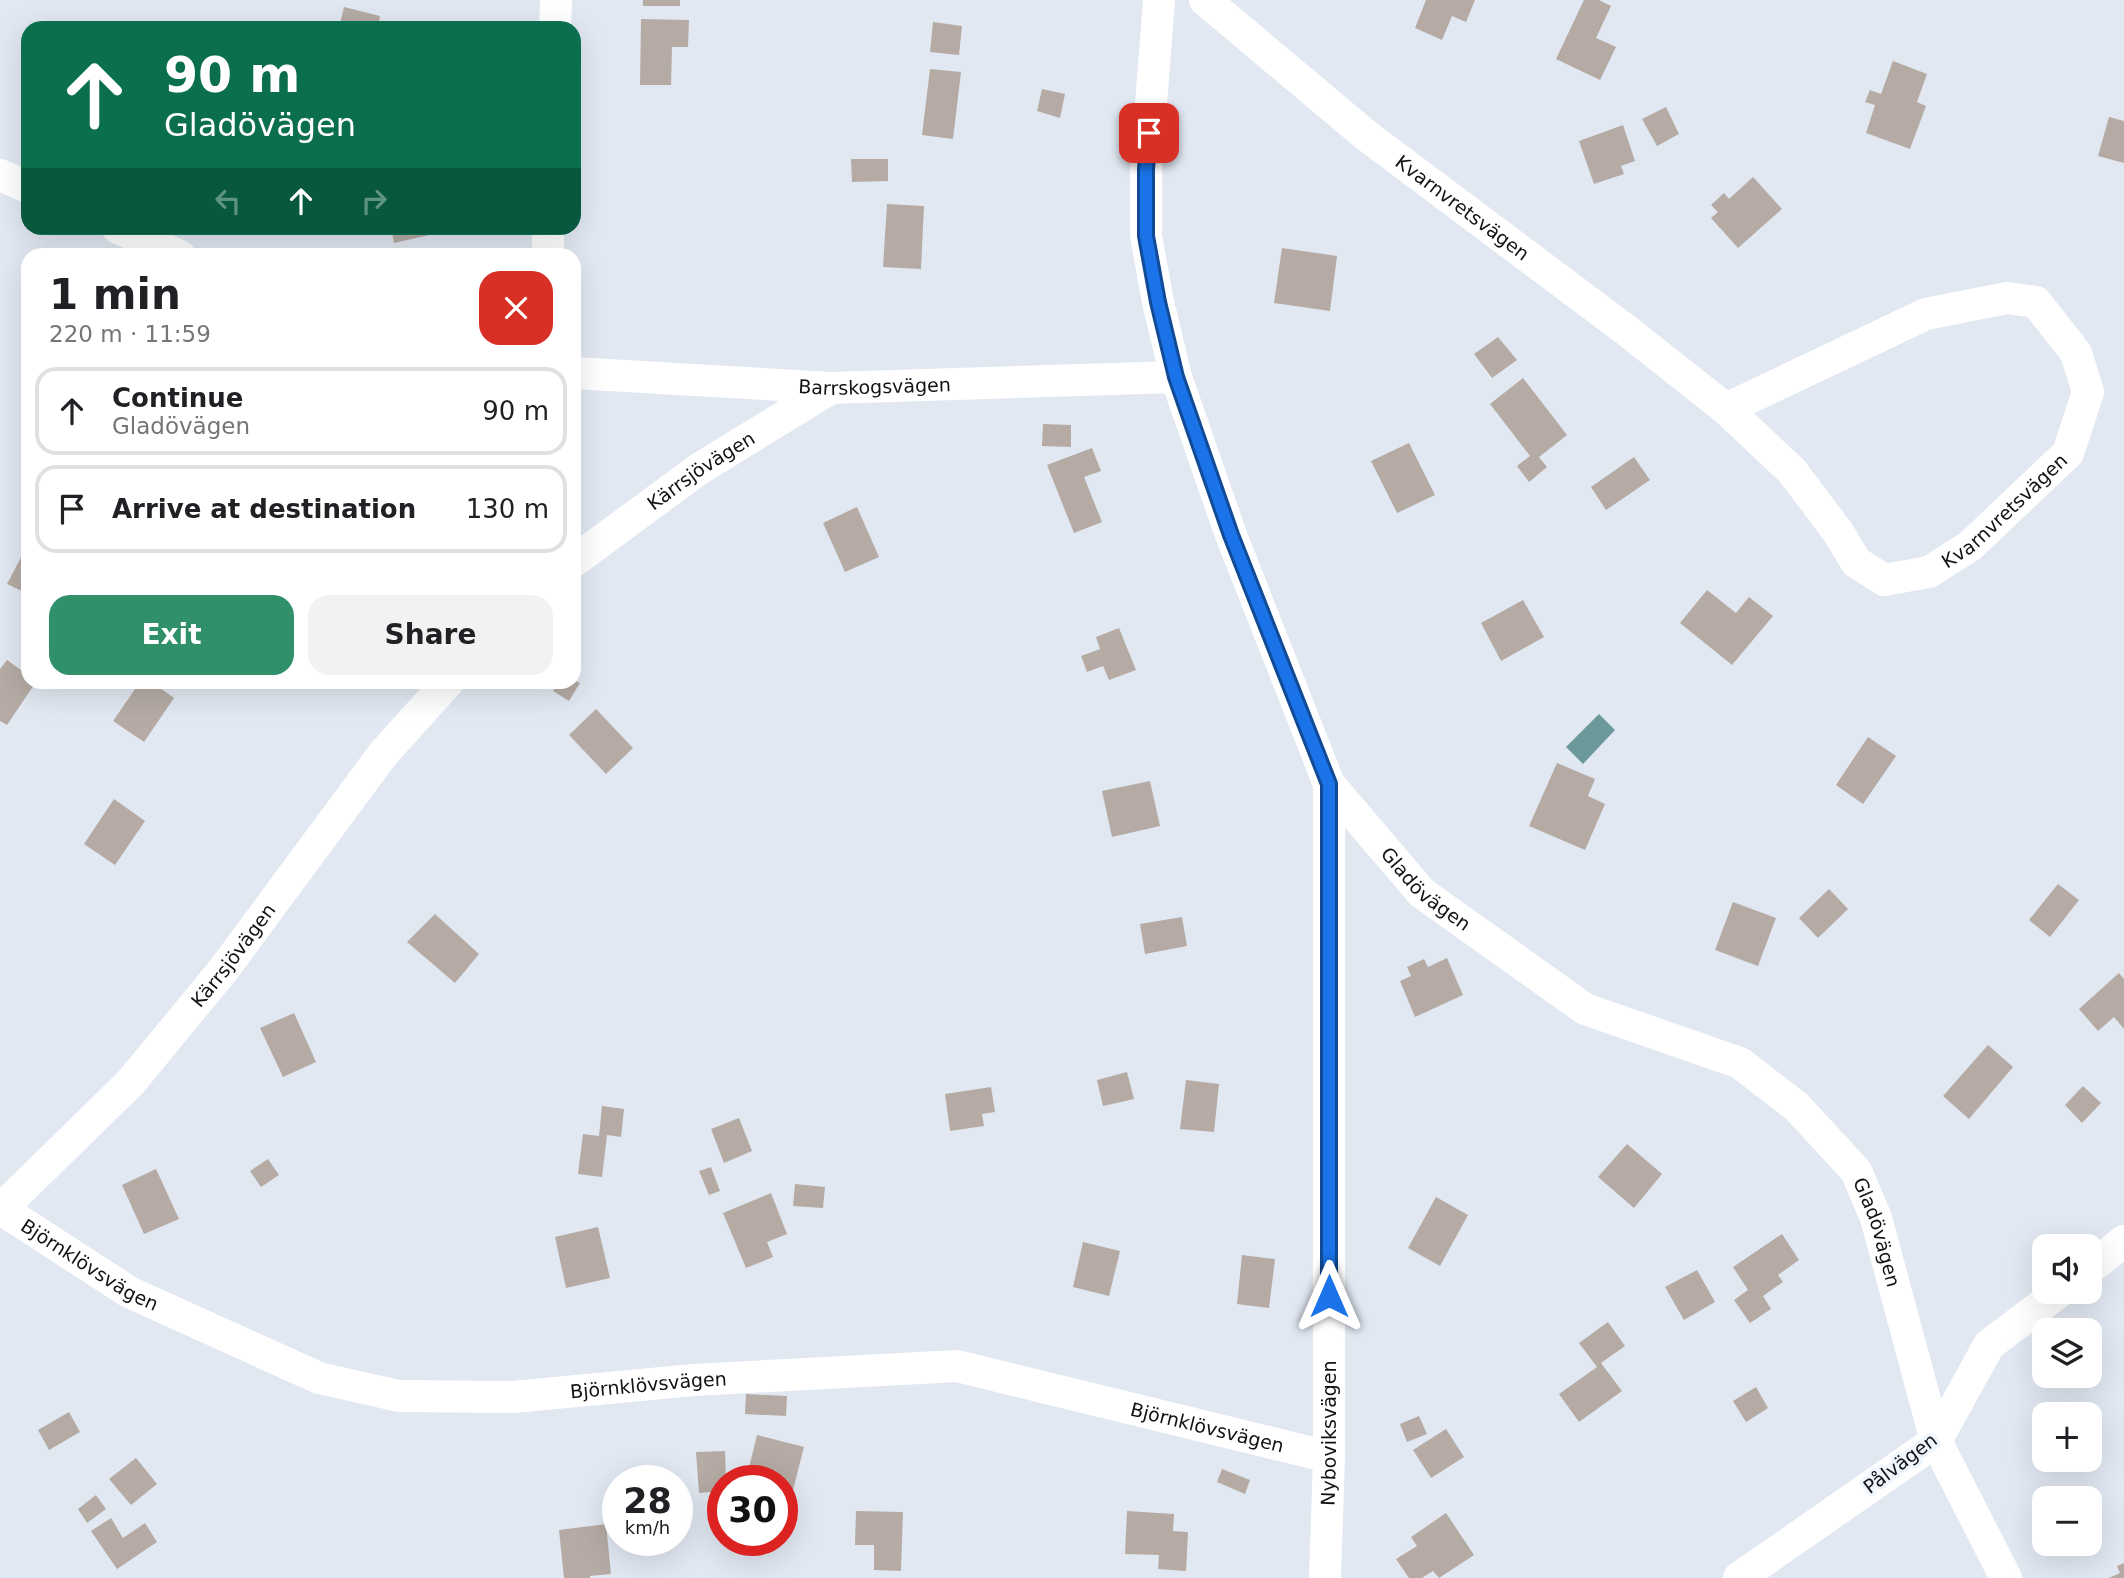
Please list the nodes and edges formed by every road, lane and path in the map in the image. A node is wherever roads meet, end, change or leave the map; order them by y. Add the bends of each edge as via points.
1 (556, 0) edge
2 (1158, 0) edge
3 (1205, 0) edge
4 (555, 21) edge
5 (0, 175) edge
6 (21, 184) edge
7 (134, 235) edge
8 (162, 248) edge
9 (581, 373) edge
10 (1176, 377) junction
11 (831, 388) junction
12 (1726, 409) junction
13 (581, 556) edge
14 (442, 689) edge
15 (1329, 784) junction
16 (0, 1209) edge
17 (2124, 1241) edge
18 (2102, 1258) edge
19 (2043, 1304) edge
20 (1936, 1441) junction
21 (1329, 1457) junction
22 (1325, 1578) edge
23 (1739, 1578) edge
24 (2006, 1578) edge

1 - 4 street
2 - 10 street, Gladövägen via 1146,236
3 - 12 street, Kvarnvretsvägen via 1367,136
5 - 6 street
7 - 8 street
9 - 11 street, Barrskogsvägen
10 - 11 street, Barrskogsvägen
10 - 15 street, Gladövägen via 1231,535
11 - 13 street, Kärrsjövägen via 699,469
12 - 12 street, Kvarnvretsvägen via 1926,314 2007,298 2036,302 2076,353 2088,392 2068,453 1970,546 1929,572 1884,580 1856,562 1792,471
14 - 16 street, Kärrsjövägen via 383,754 224,969 131,1082
15 - 20 street, Gladövägen via 1422,893 1585,1009 1740,1063 1797,1107 1848,1162 1876,1217
15 - 21 street, Nyboviksvägen
16 - 21 street, Björnklövsvägen via 129,1292 319,1378 399,1396 513,1397 694,1380 957,1366
17 - 18 street
19 - 20 street, Pålvägen via 1990,1345
20 - 23 street, Pålvägen
20 - 24 street, Gladövägen
21 - 22 street, Nyboviksvägen

